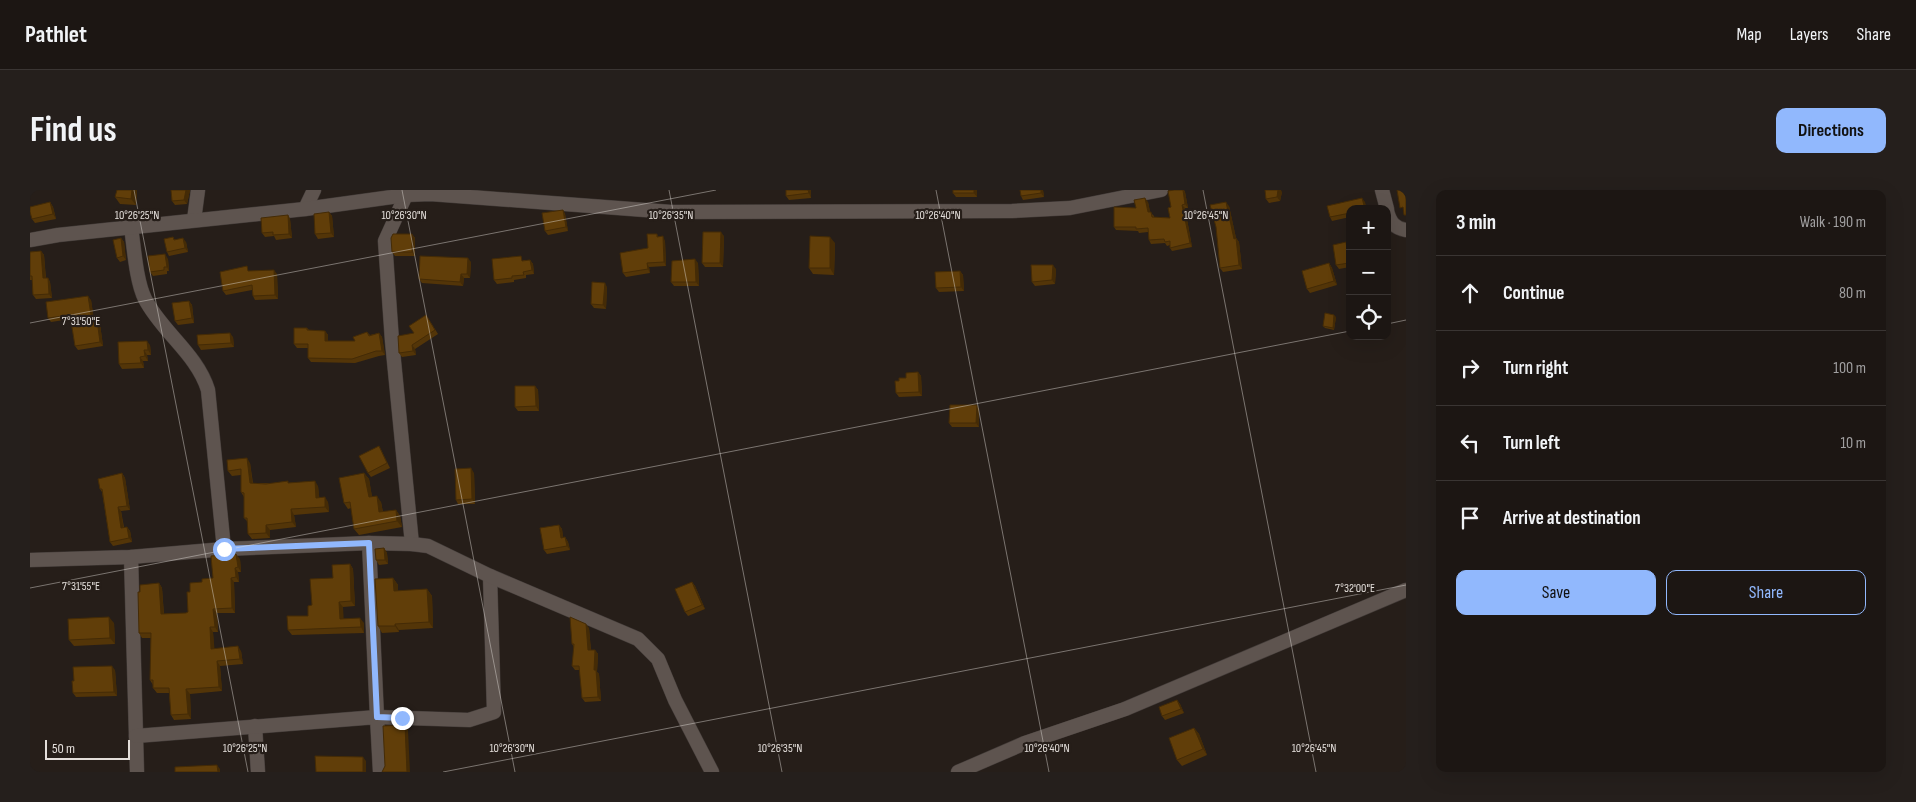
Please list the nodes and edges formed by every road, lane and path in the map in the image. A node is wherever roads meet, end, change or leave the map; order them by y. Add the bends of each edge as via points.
1 (198, 190) edge
2 (314, 190) edge
3 (1161, 190) edge
4 (1382, 190) edge
5 (406, 194) junction
6 (1386, 205) edge
7 (305, 209) junction
8 (194, 220) junction
9 (1391, 220) edge
10 (131, 227) junction
11 (1406, 230) edge
12 (30, 240) edge
13 (369, 543) junction
14 (412, 544) junction
15 (224, 549) junction
16 (131, 557) junction
17 (30, 560) edge
18 (490, 576) junction
19 (1406, 590) edge
20 (377, 717) junction
21 (255, 726) junction
22 (136, 736) junction
23 (137, 772) edge
24 (258, 772) edge
25 (380, 772) edge
26 (712, 772) edge
27 (958, 772) edge

1 - 8 street
2 - 7 street
3 - 5 street via 1070,208 1002,211 671,212
4 - 6 street
5 - 7 street
5 - 14 street via 385,241
7 - 8 street
8 - 10 street
9 - 11 street via 1397,228
10 - 12 street
10 - 15 street via 145,298 200,369 208,390
13 - 14 street
13 - 15 street
13 - 20 street
14 - 18 street via 428,546
15 - 16 street
16 - 17 street
16 - 22 street
18 - 20 street via 494,712 469,720
18 - 26 street via 638,639 658,659
19 - 27 street via 1125,709
20 - 21 street
20 - 25 street
21 - 22 street
21 - 24 street
22 - 23 street

